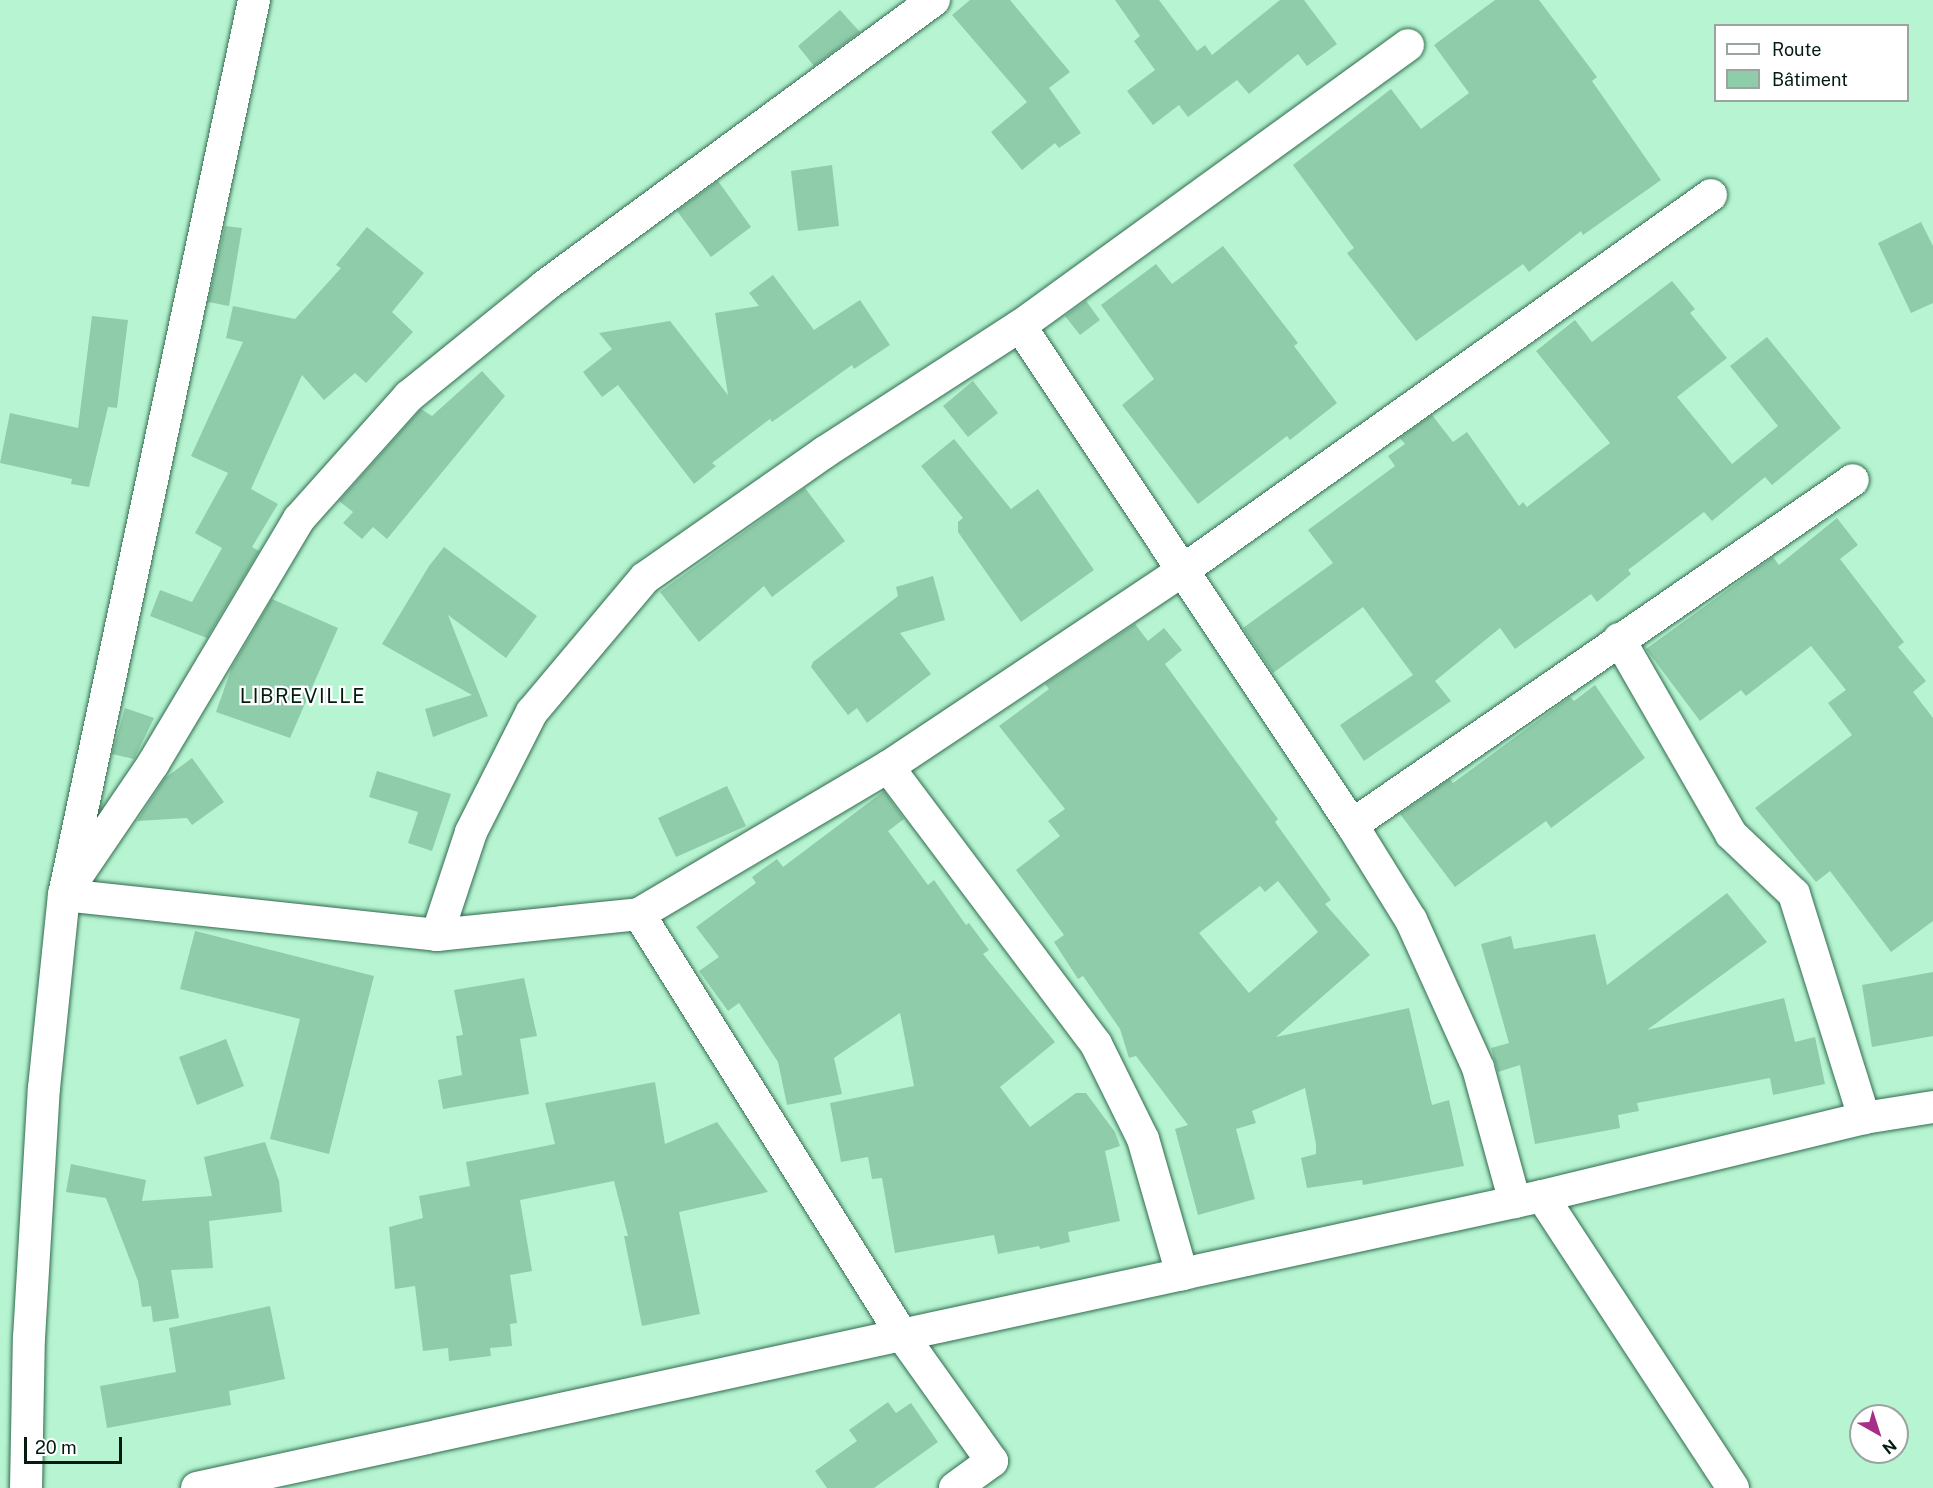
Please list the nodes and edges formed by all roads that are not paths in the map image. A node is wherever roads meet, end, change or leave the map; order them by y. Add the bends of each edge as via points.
1 (254, 0) edge
2 (934, 0) edge
3 (1408, 45) dead end
4 (1711, 195) dead end
5 (1020, 326) junction
6 (1852, 480) dead end
7 (1182, 571) junction
8 (1619, 639) junction
9 (888, 767) junction
10 (1352, 825) junction
11 (64, 895) junction
12 (639, 914) junction
13 (437, 935) junction
14 (1933, 1107) edge
15 (1864, 1118) junction
16 (1528, 1199) junction
17 (1182, 1274) junction
18 (902, 1335) junction
19 (26, 1488) edge
20 (197, 1488) edge
21 (955, 1488) edge
22 (1733, 1488) edge

1 - 11 street
2 - 11 street via 545,286 409,396 299,519 153,764
3 - 5 street
4 - 7 street
5 - 7 street
5 - 13 street via 825,452 645,578 532,712 471,832
6 - 8 street
7 - 9 street
7 - 10 street
8 - 10 street
8 - 15 street via 1731,834 1794,894
9 - 12 street
9 - 17 street via 1096,1044 1143,1139
10 - 16 street via 1411,920 1450,1001
11 - 13 street
11 - 19 street via 44,1088 29,1338
12 - 13 street
12 - 18 street
14 - 15 street
15 - 16 street
16 - 17 street
16 - 22 street
17 - 18 street
18 - 20 street
18 - 21 street via 992,1461

